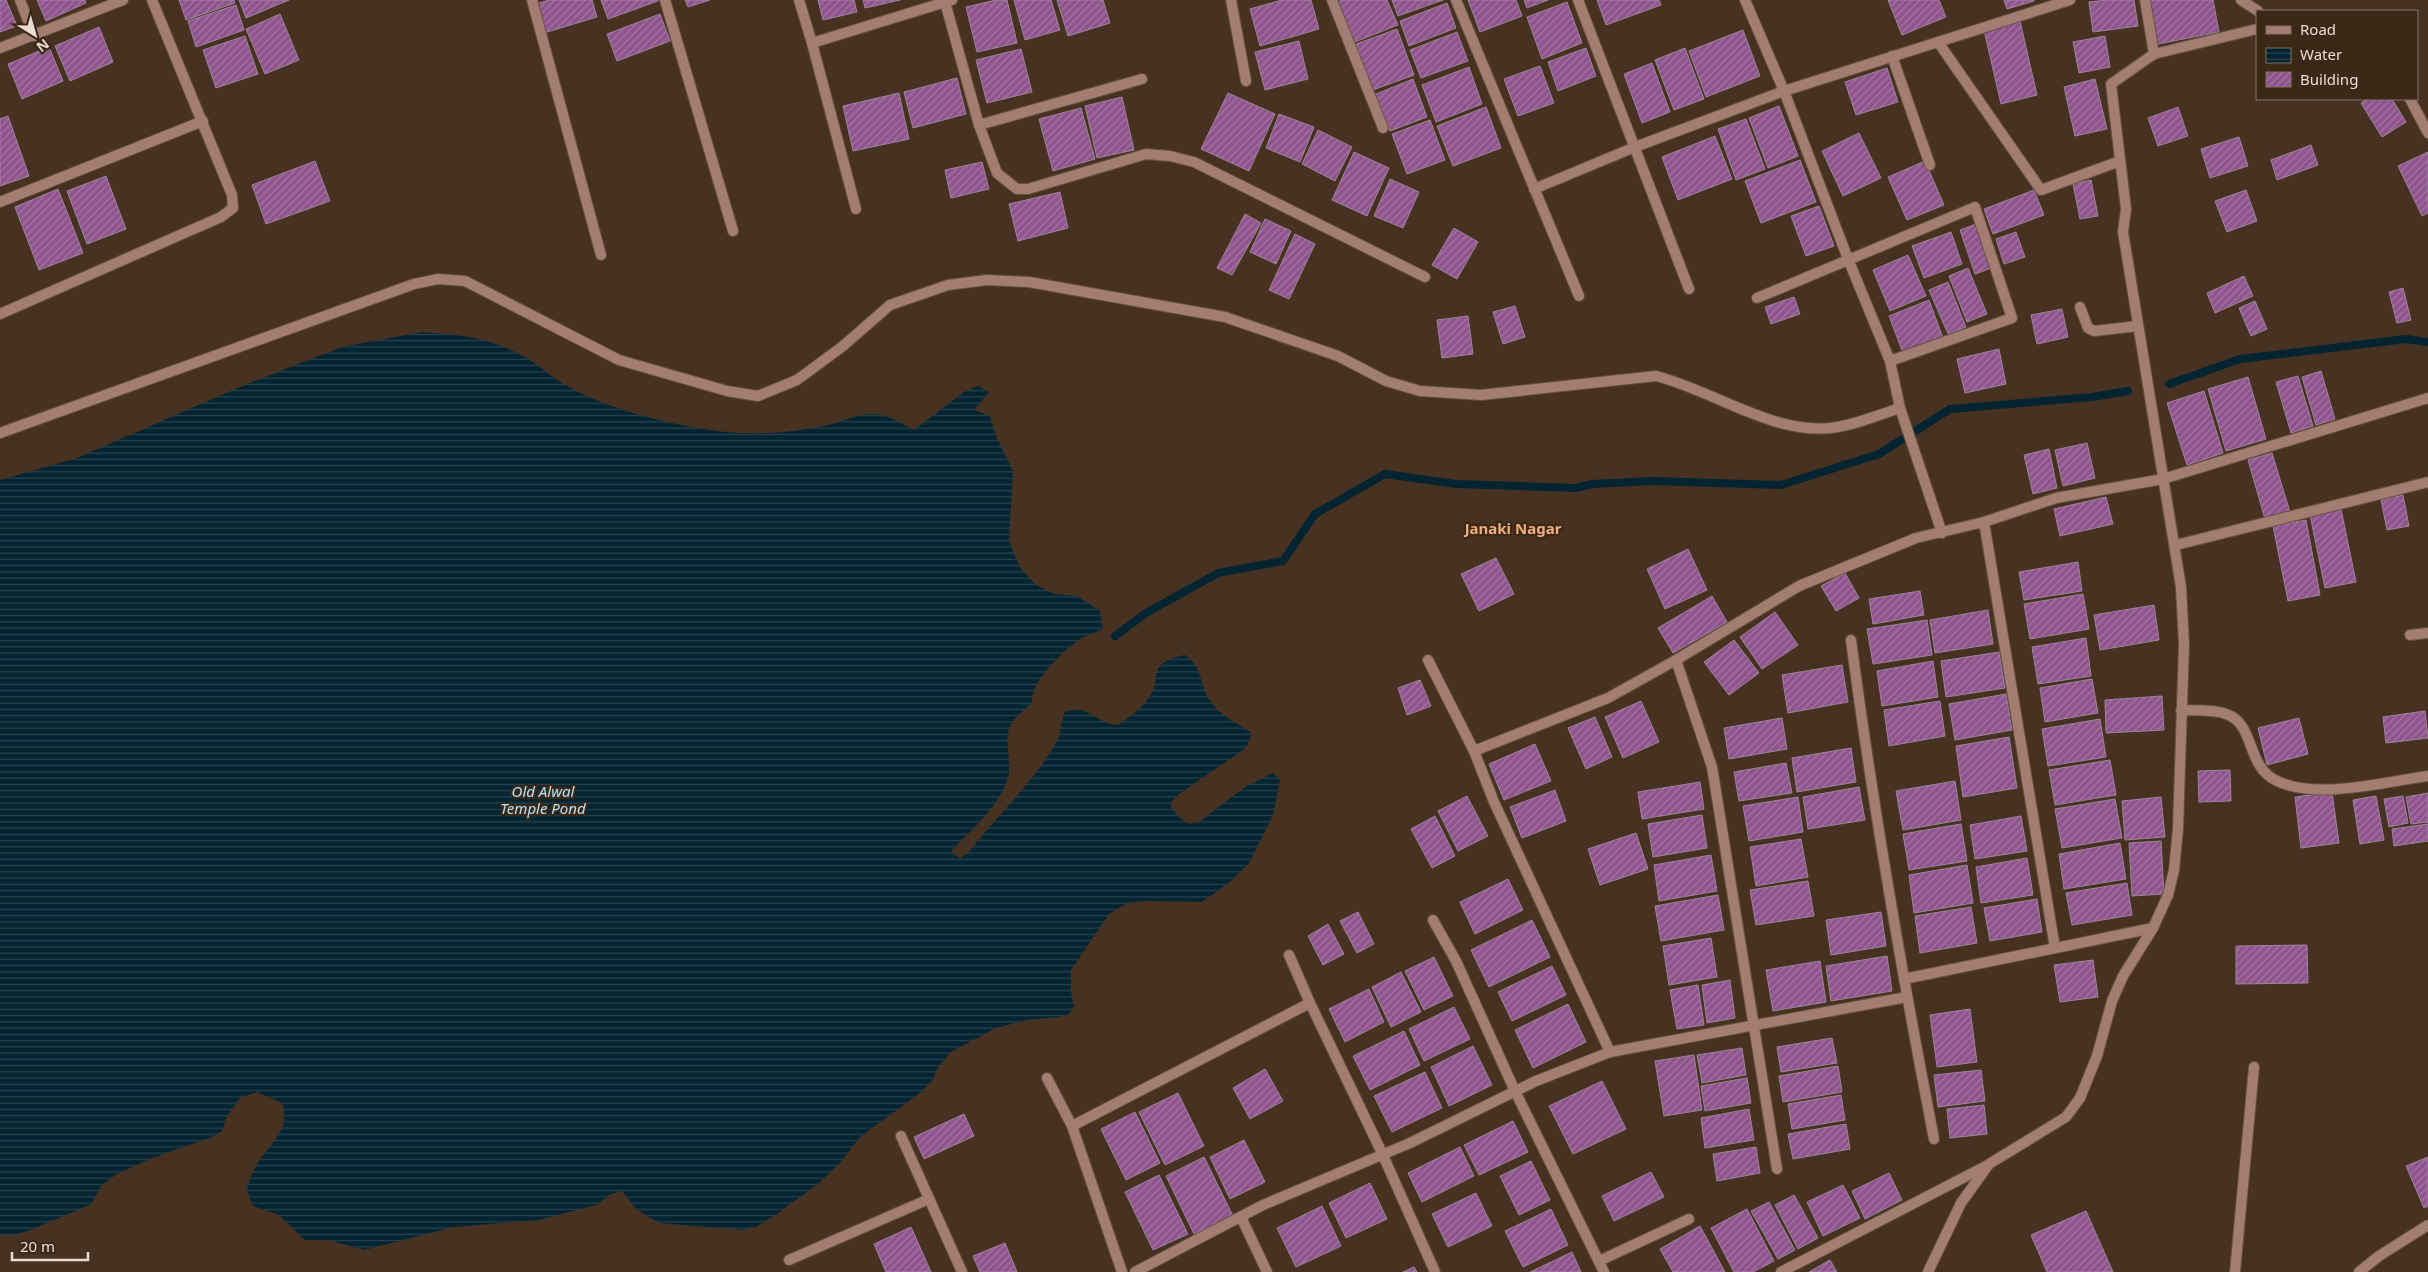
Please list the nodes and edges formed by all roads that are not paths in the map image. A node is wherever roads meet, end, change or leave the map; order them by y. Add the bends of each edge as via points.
1 (20, 0) edge
2 (123, 0) edge
3 (152, 0) edge
4 (532, 0) edge
5 (665, 0) edge
6 (799, 0) edge
7 (1232, 0) edge
8 (1332, 0) edge
9 (1456, 0) edge
10 (1578, 0) edge
11 (1745, 0) edge
12 (2070, 0) edge
13 (2145, 0) edge
14 (2241, 0) edge
15 (949, 1) edge
16 (2256, 10) edge
17 (2256, 29) edge
18 (34, 36) junction
19 (1938, 42) junction
20 (812, 43) junction
21 (0, 48) edge
22 (2154, 54) junction
23 (1892, 56) junction
24 (1142, 79) dead end
25 (1246, 81) dead end
26 (1784, 91) junction
27 (2411, 100) edge
28 (203, 122) junction
29 (979, 125) junction
30 (1383, 128) dead end
31 (2428, 133) edge
32 (1635, 146) junction
33 (2120, 161) junction
34 (1930, 165) dead end
35 (1534, 189) junction
36 (0, 202) edge
37 (856, 209) dead end
38 (733, 231) dead end
39 (601, 255) dead end
40 (1848, 259) junction
41 (1425, 278) dead end
42 (1689, 289) dead end
43 (1579, 296) dead end
44 (1757, 298) dead end
45 (2080, 307) dead end
46 (0, 314) edge
47 (2138, 326) junction
48 (1890, 361) junction
49 (2428, 398) edge
50 (1900, 408) junction
51 (0, 433) edge
52 (2163, 479) junction
53 (2428, 482) edge
54 (1984, 522) junction
55 (1942, 533) junction
56 (2176, 545) junction
57 (2428, 633) edge
58 (2410, 635) dead end
59 (1851, 640) dead end
60 (1428, 660) dead end
61 (1676, 660) junction
62 (2181, 710) junction
63 (1474, 751) junction
64 (2428, 776) edge
65 (1433, 920) dead end
66 (2153, 928) junction
67 (2055, 948) junction
68 (1289, 955) dead end
69 (1904, 979) junction
70 (1907, 997) junction
71 (1310, 1003) junction
72 (1753, 1026) junction
73 (1610, 1052) junction
74 (2254, 1066) dead end
75 (1047, 1078) dead end
76 (1515, 1091) junction
77 (1072, 1126) junction
78 (901, 1136) dead end
79 (1934, 1139) dead end
80 (1382, 1153) junction
81 (1989, 1164) junction
82 (1777, 1169) dead end
83 (929, 1199) junction
84 (1240, 1217) junction
85 (1689, 1219) dead end
86 (2428, 1225) edge
87 (789, 1260) dead end
88 (1599, 1261) junction
89 (962, 1272) edge
90 (1122, 1272) edge
91 (1135, 1272) edge
92 (1267, 1272) edge
93 (1435, 1272) edge
94 (1604, 1272) edge
95 (1781, 1272) edge
96 (1928, 1272) edge
97 (2235, 1272) edge
98 (2359, 1272) edge

1 - 18 street
2 - 18 street
3 - 28 street
4 - 39 street
5 - 38 street
6 - 20 street
7 - 25 street
8 - 30 street
9 - 35 street
10 - 32 street
11 - 26 street
12 - 19 street
13 - 22 street
14 - 16 street
15 - 20 street
15 - 29 street
17 - 22 street
18 - 21 street
19 - 23 street
19 - 33 street via 2041,190
20 - 37 street
22 - 33 street via 2111,84
23 - 26 street
23 - 34 street
24 - 29 street
26 - 32 street
26 - 40 street
27 - 31 street
28 - 36 street
28 - 46 street via 232,195 233,208 221,217
29 - 41 street via 997,173 1017,189 1028,189 1146,154 1170,156 1194,162
32 - 35 street
32 - 42 street
33 - 47 street via 2126,209 2123,232
35 - 43 street
40 - 44 street
40 - 48 street
40 - 48 street via 1974,207 2012,318
45 - 47 street via 2088,328 2094,331
47 - 52 street
48 - 50 street
49 - 52 street
50 - 51 street via 1832,428 1809,429 1785,426 1680,382 1656,376 1481,395 1420,391 1386,382 1338,356 1225,317 1029,282 987,280 948,285 890,305 797,380 758,396 727,391 619,360 465,281 438,279 330,313
50 - 55 street
52 - 54 street via 2056,498
52 - 56 street
53 - 56 street
54 - 55 street
54 - 67 street
55 - 61 street via 1916,538 1799,586
56 - 62 street via 2184,644
57 - 58 street
59 - 69 street
60 - 63 street
61 - 63 street via 1608,698
61 - 72 street via 1712,767
62 - 64 street via 2225,713 2238,719 2263,772 2293,786 2340,788
62 - 66 street via 2174,870 2168,895
63 - 73 street via 1494,802
65 - 76 street via 1456,961
66 - 67 street
66 - 81 street via 2112,1001 2097,1056 2066,1117
67 - 69 street
68 - 71 street
69 - 70 street
70 - 72 street
70 - 79 street
71 - 77 street
71 - 80 street
72 - 73 street
72 - 82 street
73 - 76 street
74 - 97 street
75 - 77 street
76 - 80 street via 1410,1143
76 - 88 street
77 - 90 street
78 - 83 street
80 - 84 street
80 - 93 street
81 - 95 street
81 - 96 street via 1961,1203
83 - 87 street
83 - 89 street
84 - 91 street
84 - 92 street
85 - 88 street
86 - 98 street
88 - 94 street

